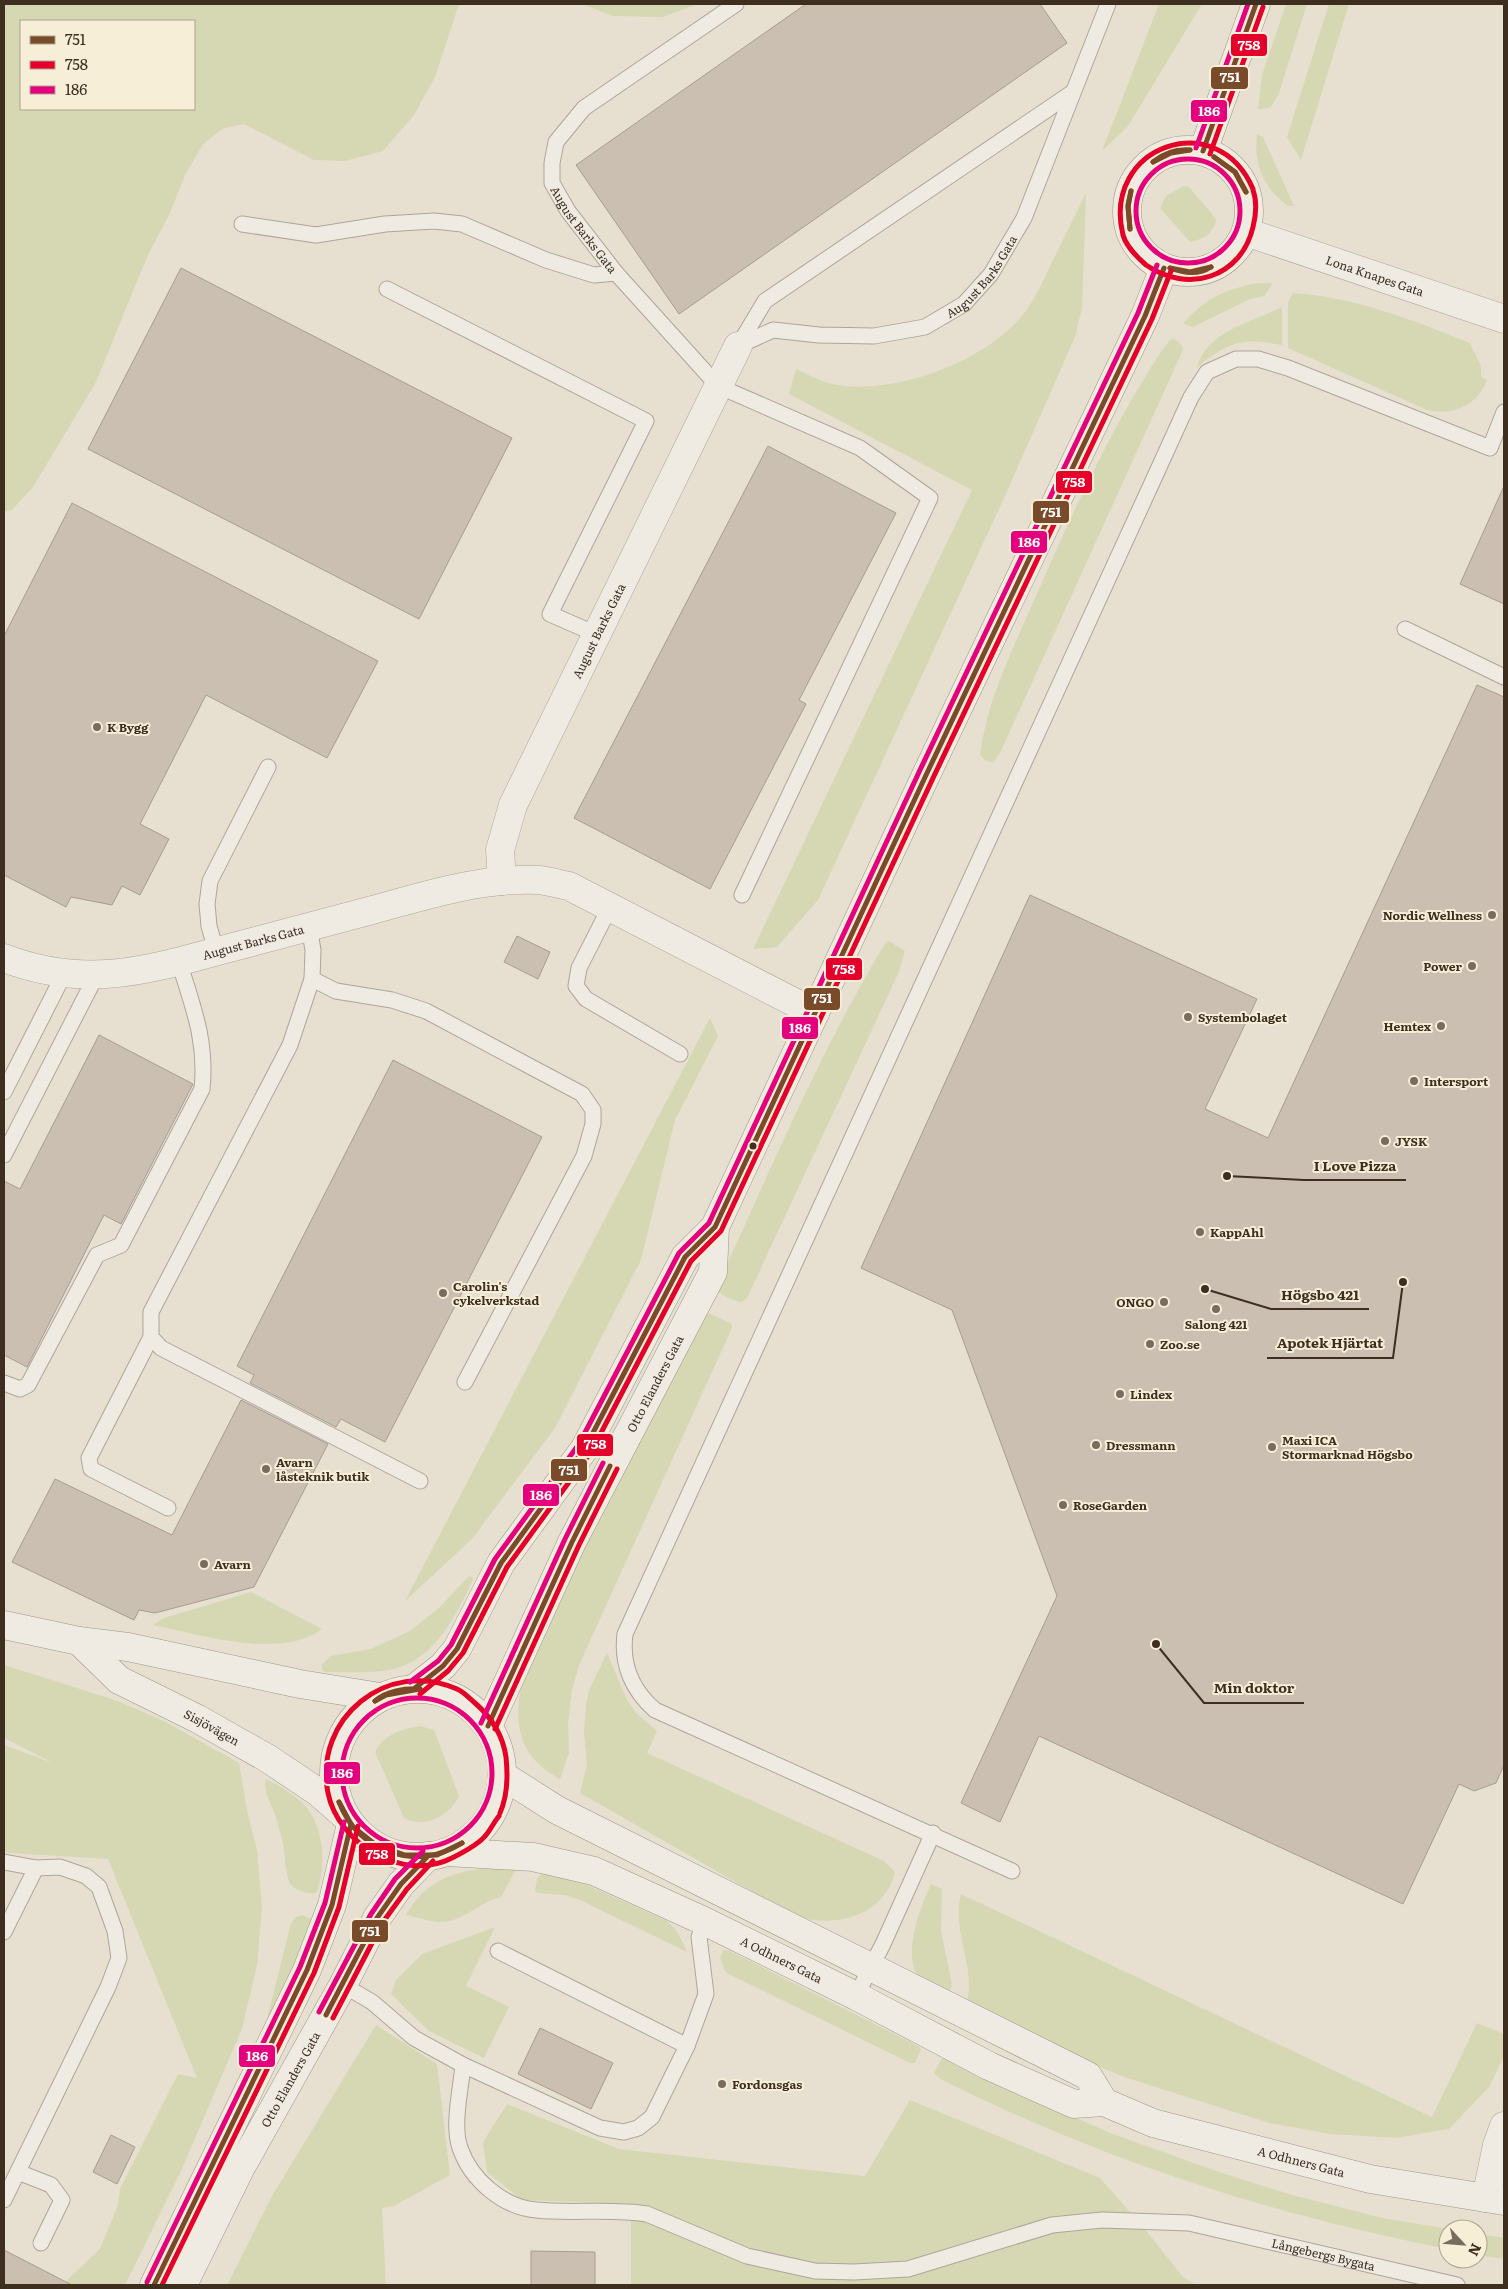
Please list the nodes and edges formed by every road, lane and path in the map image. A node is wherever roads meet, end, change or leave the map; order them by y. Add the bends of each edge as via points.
1 (736, 4) edge
2 (1108, 4) edge
3 (1256, 4) edge
4 (1073, 92) junction
5 (1203, 151) junction
6 (242, 224) dead end
7 (1246, 232) junction
8 (1164, 268) junction
9 (616, 273) junction
10 (387, 289) dead end
11 (1504, 319) edge
12 (738, 346) junction
13 (718, 386) junction
14 (1504, 412) edge
15 (1405, 630) dead end
16 (596, 634) junction
17 (1504, 677) edge
18 (268, 768) dead end
19 (502, 881) junction
20 (742, 895) dead end
21 (610, 907) junction
22 (309, 927) junction
23 (216, 952) junction
24 (4, 958) edge
25 (179, 962) junction
26 (64, 974) junction
27 (97, 974) junction
28 (312, 978) junction
29 (816, 1013) junction
30 (680, 1054) dead end
31 (4, 1092) edge
32 (4, 1155) edge
33 (715, 1227) junction
34 (151, 1337) junction
35 (465, 1382) dead end
36 (4, 1383) edge
37 (420, 1482) dead end
38 (168, 1508) dead end
39 (4, 1625) edge
40 (79, 1641) junction
41 (415, 1688) junction
42 (380, 1697) junction
43 (488, 1726) junction
44 (502, 1775) junction
45 (348, 1820) junction
46 (933, 1833) junction
47 (438, 1854) junction
48 (4, 1862) edge
49 (36, 1868) junction
50 (1012, 1871) dead end
51 (706, 1922) junction
52 (4, 1932) edge
53 (498, 1952) dead end
54 (872, 1966) junction
55 (344, 1985) junction
56 (856, 1996) junction
57 (687, 2046) junction
58 (463, 2065) junction
59 (1104, 2102) junction
60 (1504, 2126) edge
61 (18, 2172) junction
62 (4, 2200) edge
63 (1495, 2200) edge
64 (41, 2242) dead end
65 (154, 2285) edge
66 (182, 2285) edge
67 (1457, 2285) edge

1 - 9 lane, August Barks Gata via 584,108 556,142 552,182 568,211
2 - 4 lane, August Barks Gata
3 - 5 street
4 - 12 lane, August Barks Gata via 765,301
4 - 12 lane, August Barks Gata via 1024,218 991,274 964,304 925,327 874,336 773,330
5 - 7 street via 1221,160 1236,174 1246,192 1249,212
5 - 8 street via 1180,150 1159,157 1141,172 1130,192 1127,215 1132,236 1145,255
6 - 9 lane via 316,236 384,224 434,221 462,224 546,260 594,275
7 - 8 street via 1227,258 1213,267 1197,272
7 - 11 street, Lona Knapes Gata
8 - 29 street, Otto Elanders Gata via 1145,316
9 - 13 lane, August Barks Gata
10 - 16 lane via 646,421 550,614
12 - 13 street, August Barks Gata
13 - 16 street, August Barks Gata
13 - 20 lane via 860,448 930,498
14 - 46 lane via 1490,448 1288,368 1236,358 1207,372 1156,474 635,1608 625,1634 624,1654 635,1688 655,1710
15 - 17 lane
16 - 19 street, August Barks Gata via 513,804 500,850
18 - 23 lane via 210,880 207,904
19 - 21 street, August Barks Gata via 540,880 569,886
19 - 22 street, August Barks Gata via 434,894
21 - 29 street, August Barks Gata
21 - 30 lane via 578,968 576,986 586,998
22 - 23 street, August Barks Gata
22 - 28 lane via 313,950
23 - 25 street, August Barks Gata
24 - 26 street, August Barks Gata
25 - 27 street, August Barks Gata via 120,974
25 - 36 lane via 202,1040 202,1089 121,1245 97,1255 28,1385 20,1389
26 - 27 street, August Barks Gata
26 - 31 lane
27 - 32 lane
28 - 34 lane via 290,1045 151,1312
28 - 35 lane via 336,991 392,1000 426,1011 582,1094 593,1110 593,1124 584,1156
29 - 33 street, Otto Elanders Gata
33 - 41 street, Otto Elanders Gata via 685,1256 585,1448 502,1563 457,1649 444,1666
33 - 43 street, Otto Elanders Gata via 713,1272 579,1526
34 - 37 lane via 161,1348
34 - 38 lane via 89,1458 91,1470
39 - 40 street
40 - 42 street via 128,1647 300,1684
40 - 45 street, Sisjövägen via 119,1680 267,1758 318,1792
41 - 42 street, Otto Elanders Gata
41 - 43 street, Otto Elanders Gata via 451,1695 472,1708
42 - 45 street, Otto Elanders Gata via 358,1714 337,1749 333,1776 339,1803
43 - 44 street, Otto Elanders Gata via 499,1749
44 - 47 street, Otto Elanders Gata via 498,1800 486,1822 468,1840
44 - 54 street via 557,1810
45 - 47 street, Otto Elanders Gata via 366,1840 385,1851 414,1857
45 - 65 street via 332,1905 307,1970
46 - 50 lane
46 - 54 lane
47 - 51 street, A Odhners Gata via 533,1857 594,1871
47 - 55 street, Otto Elanders Gata via 401,1884 377,1918
48 - 49 lane
49 - 52 lane
49 - 61 lane via 60,1867 86,1876 99,1887 115,1931 119,1958
51 - 56 street, A Odhners Gata
51 - 57 lane via 700,1937 706,1994
53 - 57 lane
54 - 56 lane
54 - 59 street via 1088,2076
55 - 58 lane via 372,2002 414,2038
55 - 66 street, Otto Elanders Gata via 240,2169
56 - 59 street, A Odhners Gata via 988,2066 1074,2104
57 - 58 lane via 652,2117 638,2128 624,2132 600,2128
58 - 67 lane, Långebergs Bygata via 457,2122 460,2148 475,2174 491,2191 510,2204 535,2210 647,2214 747,2256 815,2271 854,2272 908,2268 1052,2225 1102,2220 1189,2223
59 - 63 street, A Odhners Gata via 1153,2123 1370,2180
60 - 63 street via 1497,2145
61 - 62 lane
61 - 64 lane via 51,2185 62,2200

